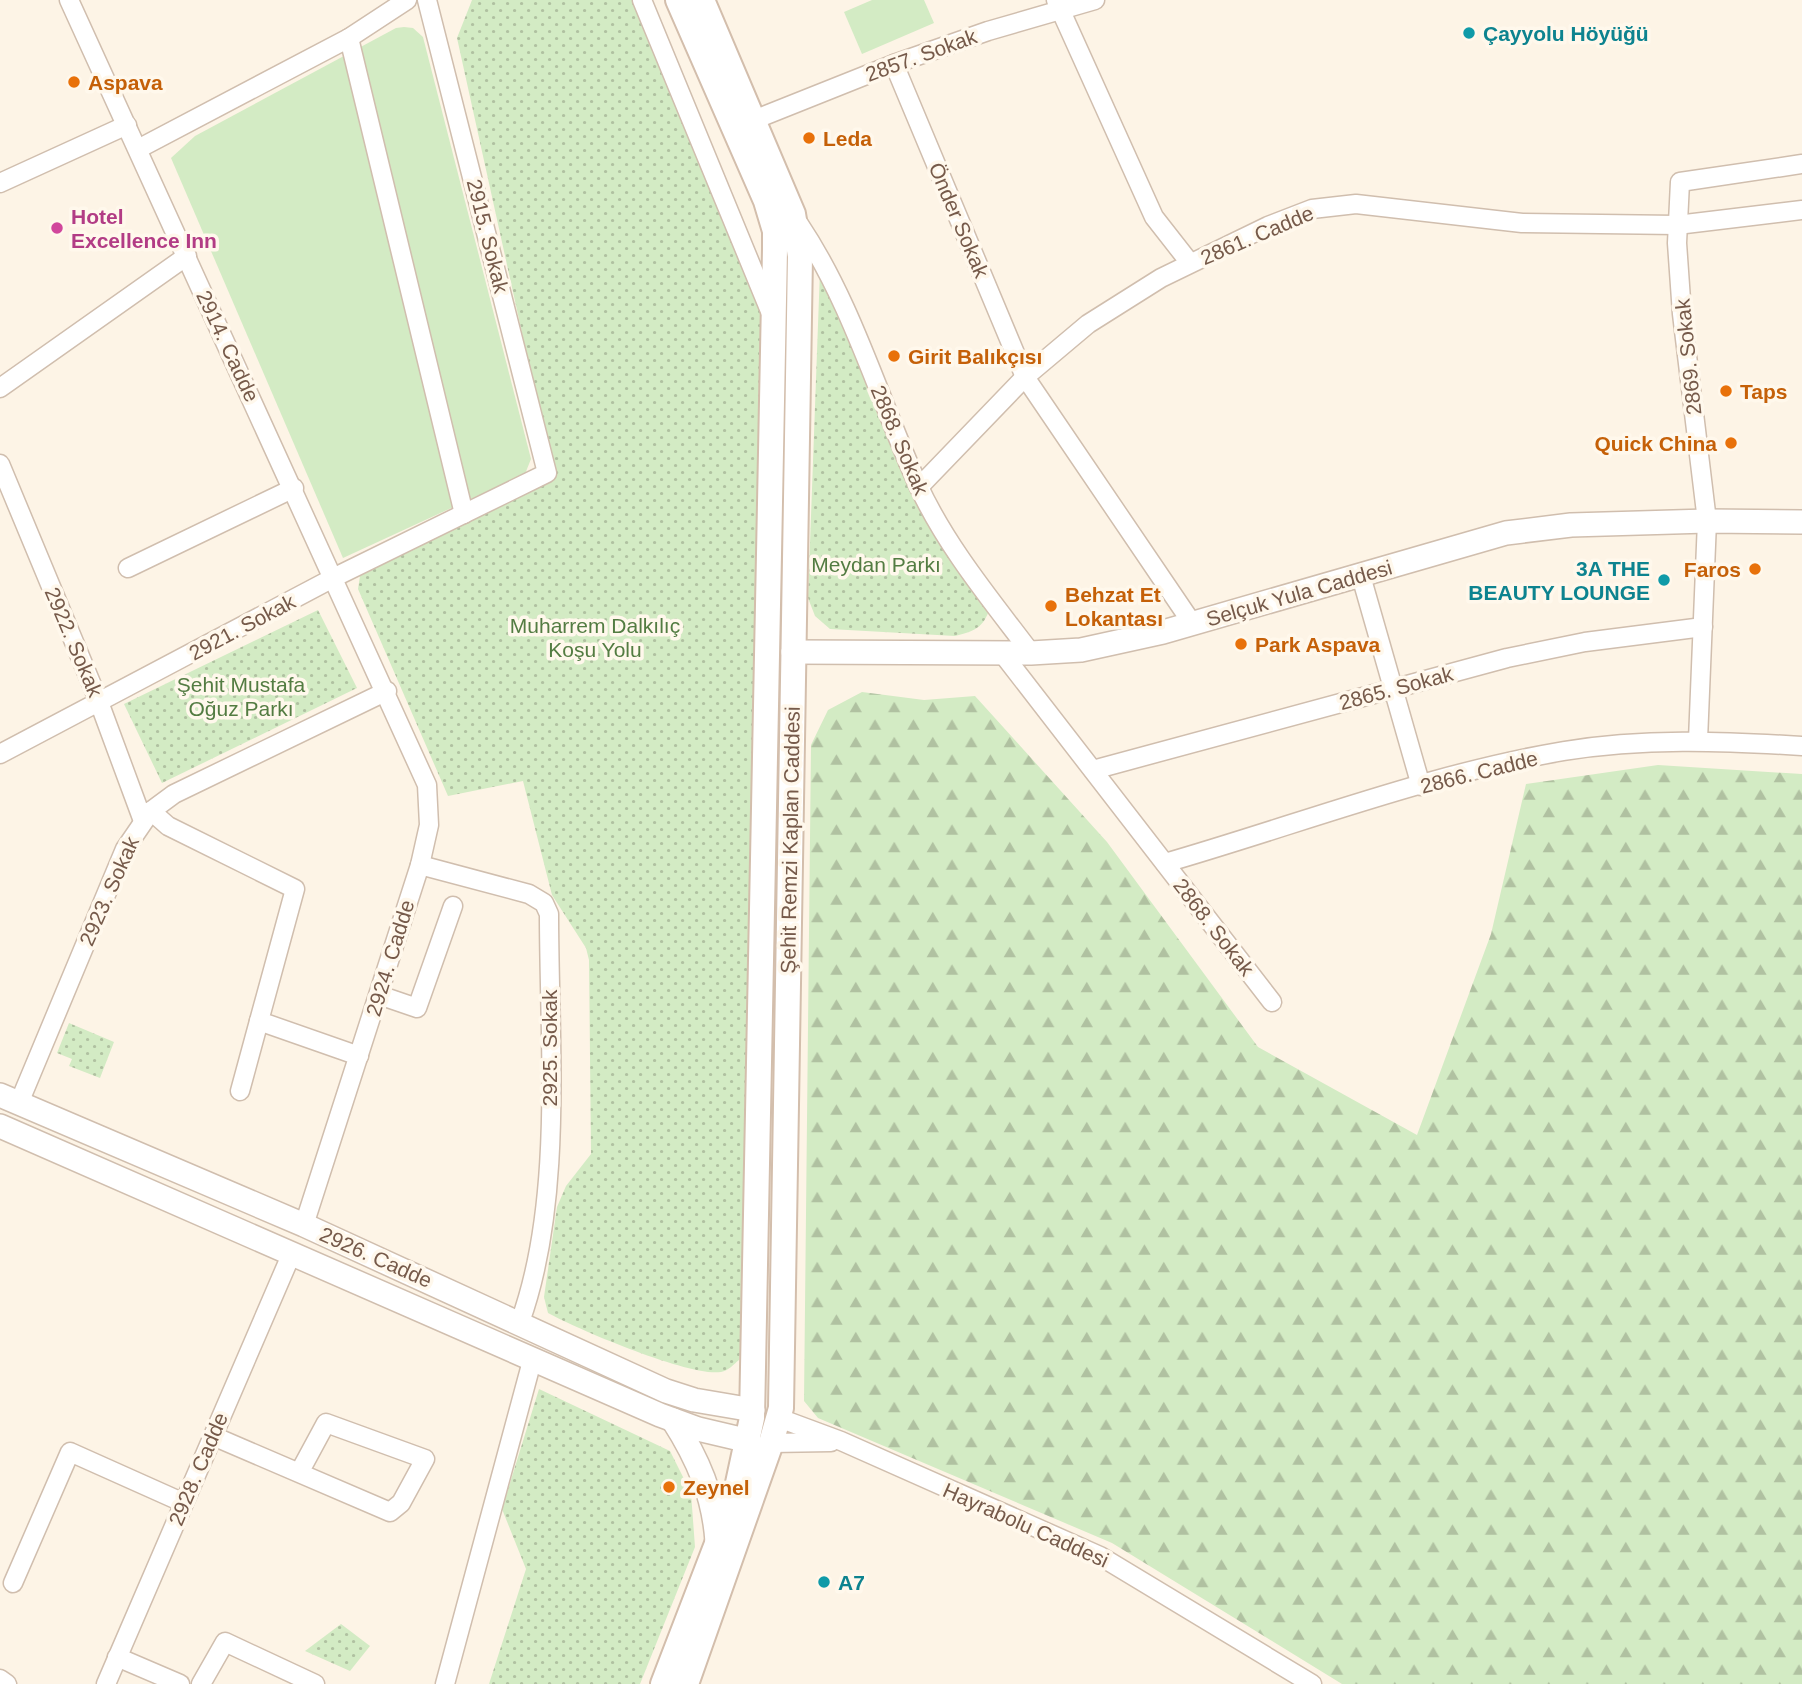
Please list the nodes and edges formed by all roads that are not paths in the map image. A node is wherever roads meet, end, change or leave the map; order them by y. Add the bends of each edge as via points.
1 (69, 0) edge
2 (407, 0) edge
3 (427, 0) edge
4 (642, 0) edge
5 (678, 0) edge
6 (702, 0) edge
7 (1095, 0) edge
8 (1058, 5) edge
9 (349, 38) junction
10 (894, 64) junction
11 (751, 121) junction
12 (127, 124) junction
13 (138, 149) junction
14 (1802, 164) edge
15 (0, 183) edge
16 (1802, 210) edge
17 (793, 214) junction
18 (1677, 225) junction
19 (187, 256) junction
20 (1190, 263) junction
21 (772, 314) junction
22 (1025, 377) junction
23 (0, 388) edge
24 (0, 464) edge
25 (547, 473) joint
26 (919, 487) junction
27 (294, 488) junction
28 (464, 514) junction
29 (1707, 521) junction
30 (1802, 522) edge
31 (128, 568) dead end
32 (1362, 576) junction
33 (335, 577) junction
34 (1192, 623) junction
35 (1703, 627) junction
36 (781, 651) junction
37 (1002, 653) junction
38 (1031, 653) junction
39 (1395, 689) junction
40 (387, 691) junction
41 (99, 702) junction
42 (1698, 740) junction
43 (1802, 746) edge
44 (0, 754) edge
45 (1093, 770) junction
46 (1420, 786) junction
47 (147, 816) junction
48 (1165, 863) junction
49 (420, 865) junction
50 (453, 906) dead end
51 (379, 995) junction
52 (1272, 1002) dead end
53 (260, 1021) junction
54 (359, 1056) junction
55 (240, 1091) dead end
56 (9, 1099) edge
57 (0, 1126) edge
58 (304, 1225) junction
59 (291, 1255) junction
60 (520, 1322) junction
61 (532, 1361) junction
62 (753, 1410) junction
63 (779, 1418) junction
64 (673, 1420) junction
65 (213, 1436) junction
66 (841, 1441) junction
67 (760, 1442) junction
68 (299, 1473) junction
69 (184, 1503) junction
70 (718, 1542) junction
71 (13, 1583) dead end
72 (117, 1657) junction
73 (0, 1679) edge
74 (7, 1684) edge
75 (106, 1684) edge
76 (180, 1684) edge
77 (201, 1684) edge
78 (315, 1684) edge
79 (446, 1684) edge
80 (663, 1684) edge
81 (686, 1684) edge
82 (1312, 1684) edge

1 - 12 street, 2914. Cadde
2 - 9 street
3 - 25 street, 2915. Sokak
4 - 21 street
5 - 21 main road, Şehit Remzi Kaplan Caddesi via 772,216
6 - 11 main road, Şehit Remzi Kaplan Caddesi
7 - 8 street, 2857. Sokak
8 - 10 street, 2857. Sokak
8 - 20 street via 1154,217
9 - 13 street
9 - 28 street
10 - 11 street, 2857. Sokak
10 - 22 street, Önder Sokak
11 - 17 main road, Şehit Remzi Kaplan Caddesi
12 - 13 street, 2914. Cadde
12 - 15 street
13 - 19 street, 2914. Cadde
14 - 18 street, 2869. Sokak via 1680,182
16 - 18 street, 2861. Cadde
17 - 26 street, 2868. Sokak via 838,296
17 - 36 main road, Şehit Remzi Kaplan Caddesi via 800,256
18 - 20 street, 2861. Cadde via 1521,223 1356,204 1312,209
18 - 29 street, 2869. Sokak via 1685,348
19 - 23 street
19 - 27 street, 2914. Cadde
20 - 22 street, 2861. Cadde via 1088,324
21 - 36 main road, Şehit Remzi Kaplan Caddesi
22 - 26 street, 2861. Cadde
22 - 34 street, Önder Sokak
24 - 41 street, 2922. Sokak
25 - 28 street, 2921. Sokak
26 - 38 street, 2868. Sokak via 952,546
27 - 31 street
27 - 33 street, 2914. Cadde
28 - 33 street, 2921. Sokak
29 - 30 street, Selçuk Yula Caddesi
29 - 32 street, Selçuk Yula Caddesi via 1530,529
29 - 35 street, 2869. Sokak
32 - 34 street, Selçuk Yula Caddesi
32 - 39 street
33 - 40 street, 2914. Cadde
33 - 41 street, 2921. Sokak
34 - 38 street, Selçuk Yula Caddesi via 1104,646
35 - 39 street, 2865. Sokak via 1507,658
35 - 42 street, 2869. Sokak
36 - 37 street, Selçuk Yula Caddesi
36 - 62 main road, Şehit Remzi Kaplan Caddesi
36 - 63 main road, Şehit Remzi Kaplan Caddesi
37 - 38 street, Selçuk Yula Caddesi
37 - 45 street, 2868. Sokak
39 - 45 street, 2865. Sokak
39 - 46 street
40 - 47 street, 2923. Sokak via 174,794
40 - 49 street, 2924. Cadde via 428,785 429,825
41 - 44 street, 2921. Sokak
41 - 47 street, 2922. Sokak
42 - 43 street, 2866. Cadde
42 - 46 street, 2866. Cadde via 1566,751
45 - 48 street, 2868. Sokak
46 - 48 street, 2866. Cadde
47 - 53 street via 295,889
47 - 56 street, 2923. Sokak via 125,849
48 - 52 street, 2868. Sokak
49 - 51 street, 2924. Cadde
49 - 60 street, 2925. Sokak via 529,894 544,903 549,914 549,1181 536,1268
50 - 51 street via 417,1008
51 - 54 street, 2924. Cadde
53 - 54 street
53 - 55 street
54 - 58 street, 2924. Cadde
56 - 58 street, 2926. Cadde
57 - 59 street, 2926. Cadde
58 - 59 street
58 - 60 street, 2926. Cadde
59 - 61 street, 2926. Cadde
59 - 65 street, 2928. Cadde
60 - 62 street, 2926. Cadde via 673,1393
61 - 64 street, 2926. Cadde
61 - 79 street
62 - 63 main road
62 - 67 main road, Şehit Remzi Kaplan Caddesi
63 - 66 street, Hayrabolu Caddesi
63 - 67 main road, Şehit Remzi Kaplan Caddesi
64 - 67 street, 2926. Cadde
64 - 70 street via 707,1485
65 - 68 street
65 - 69 street, 2928. Cadde
66 - 67 street, Hayrabolu Caddesi
66 - 82 street, Hayrabolu Caddesi via 1100,1556
67 - 70 main road, Şehit Remzi Kaplan Caddesi
67 - 81 main road, Şehit Remzi Kaplan Caddesi
68 - 68 street via 390,1512 401,1503 425,1459 326,1423
69 - 71 street via 70,1452
69 - 72 street, 2928. Cadde
70 - 80 main road, Şehit Remzi Kaplan Caddesi
72 - 75 street, 2928. Cadde
72 - 76 street
73 - 74 street
77 - 78 street via 225,1642

